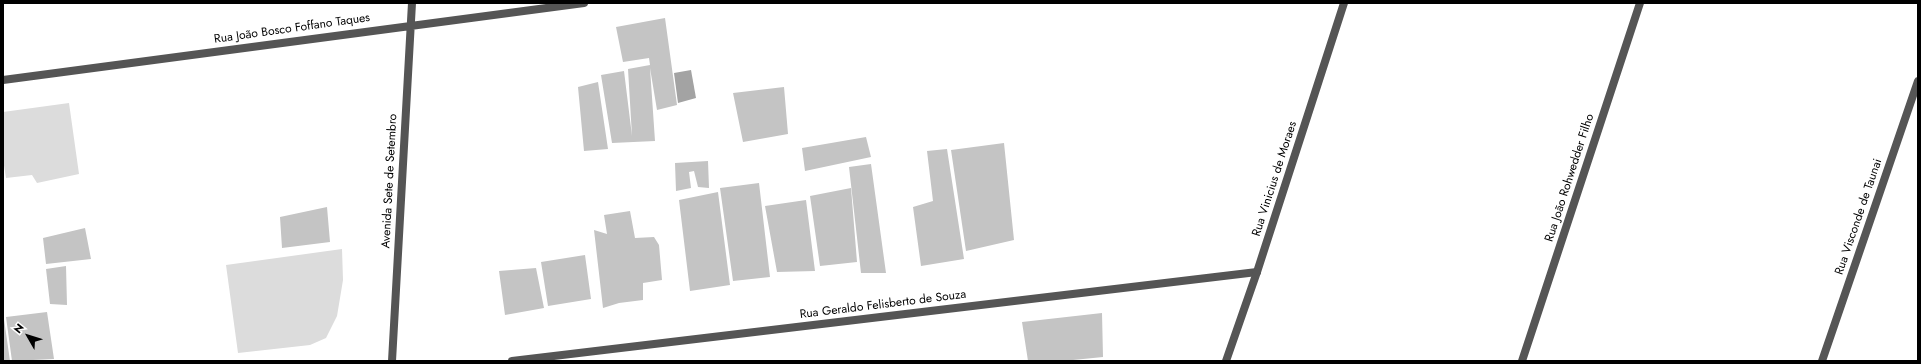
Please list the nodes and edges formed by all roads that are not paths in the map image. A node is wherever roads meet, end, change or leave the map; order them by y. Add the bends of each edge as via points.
1 (412, 3) edge
2 (584, 3) edge
3 (1344, 3) edge
4 (1640, 3) edge
5 (410, 25) junction
6 (3, 80) edge
7 (1918, 81) edge
8 (1257, 272) junction
9 (392, 361) edge
10 (512, 361) edge
11 (1226, 361) edge
12 (1522, 361) edge
13 (1822, 361) edge

1 - 5 street, Avenida Sete de Setembro
2 - 5 street, Rua João Bosco Foffano Taques
3 - 8 street, Rua Vinicius de Moraes
4 - 12 street, Rua João Rohwedder Filho
5 - 6 street, Rua João Bosco Foffano Taques
5 - 9 street, Avenida Sete de Setembro
7 - 13 street, Rua Visconde de Taunai
8 - 10 street, Rua Geraldo Felisberto de Souza
8 - 11 street, Rua Vinicius de Moraes

